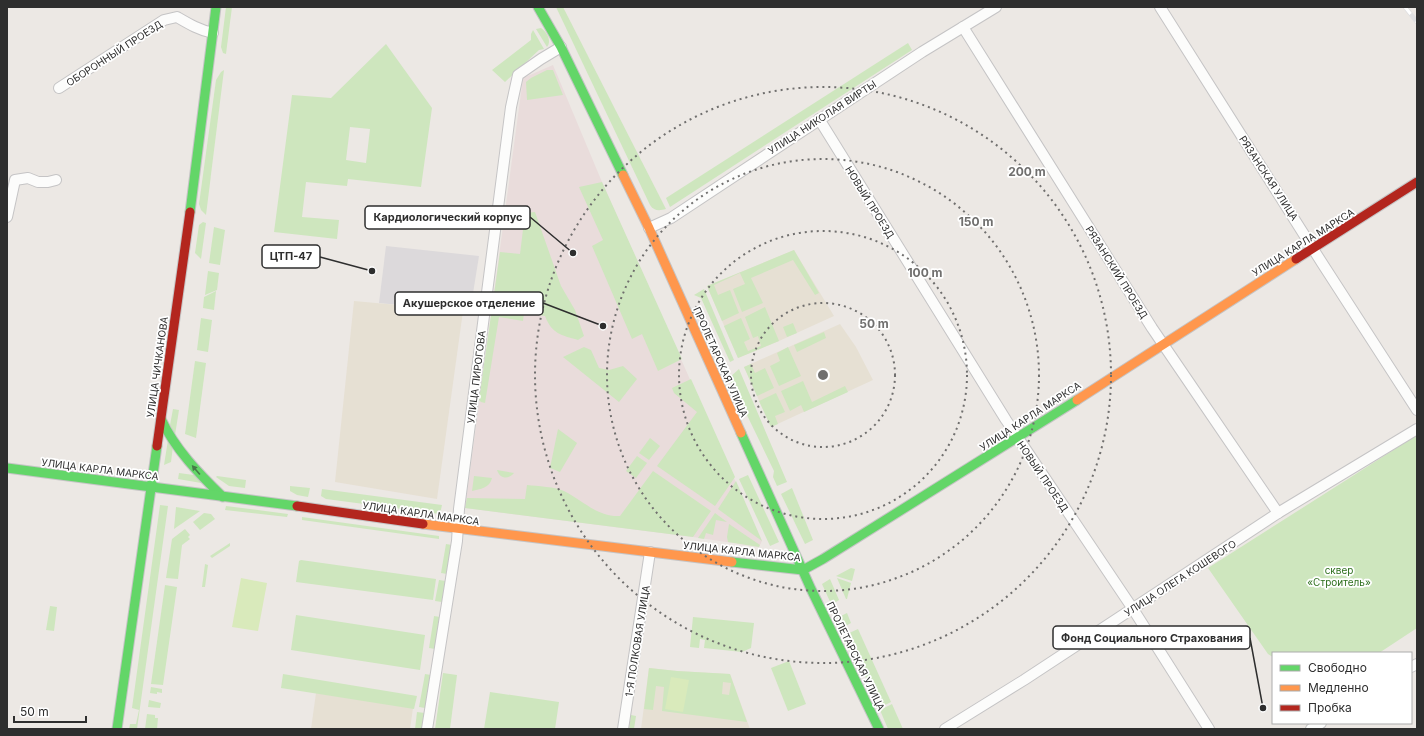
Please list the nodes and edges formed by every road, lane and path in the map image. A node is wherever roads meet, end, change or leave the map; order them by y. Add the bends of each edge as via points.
1 (216, 7) edge
2 (538, 7) edge
3 (996, 7) edge
4 (1160, 7) edge
5 (963, 27) junction
6 (213, 33) junction
7 (561, 47) junction
8 (59, 88) dead end
9 (819, 119) junction
10 (56, 180) dead end
11 (1417, 182) edge
12 (7, 217) edge
13 (649, 228) junction
14 (1314, 249) junction
15 (1163, 344) junction
16 (1417, 410) edge
17 (161, 419) junction
18 (1417, 429) edge
19 (1017, 438) junction
20 (7, 468) edge
21 (151, 487) junction
22 (224, 497) junction
23 (1278, 513) junction
24 (458, 529) junction
25 (650, 552) junction
26 (803, 570) junction
27 (1133, 609) junction
28 (117, 729) edge
29 (427, 729) edge
30 (623, 729) edge
31 (879, 729) edge
32 (945, 729) edge
33 (1209, 729) edge

1 - 6 main road, УЛИЦА ЧИЧКАНОВА
2 - 7 main road, ПРОЛЕТАРСКАЯ УЛИЦА
3 - 5 street, УЛИЦА НИКОЛАЯ ВИРТЫ
4 - 14 street, РЯЗАНСКАЯ УЛИЦА
5 - 9 street, УЛИЦА НИКОЛАЯ ВИРТЫ
5 - 15 street, РЯЗАНСКИЙ ПРОЕЗД
6 - 8 street, ОБОРОННЫЙ ПРОЕЗД via 192,26 177,17 164,20
6 - 17 main road, УЛИЦА ЧИЧКАНОВА
7 - 13 main road, ПРОЛЕТАРСКАЯ УЛИЦА
7 - 24 street, УЛИЦА ПИРОГОВА via 518,76 511,106
9 - 13 street, УЛИЦА НИКОЛАЯ ВИРТЫ via 671,218
9 - 19 street, НОВЫЙ ПРОЕЗД
10 - 12 street via 15,180
11 - 14 main road, УЛИЦА КАРЛА МАРКСА
13 - 26 main road, ПРОЛЕТАРСКАЯ УЛИЦА
14 - 15 main road, УЛИЦА КАРЛА МАРКСА
14 - 16 street, РЯЗАНСКАЯ УЛИЦА
15 - 19 main road, УЛИЦА КАРЛА МАРКСА
15 - 23 street, РЯЗАНСКИЙ ПРОЕЗД
17 - 21 main road, УЛИЦА ЧИЧКАНОВА
22 -> 17 main road via 196,471
18 - 23 street, УЛИЦА ОЛЕГА КОШЕВОГО
19 - 26 main road, УЛИЦА КАРЛА МАРКСА
19 - 27 street, НОВЫЙ ПРОЕЗД
20 - 21 main road, УЛИЦА КАРЛА МАРКСА
21 - 22 main road, УЛИЦА КАРЛА МАРКСА
21 - 28 main road, УЛИЦА ЧИЧКАНОВА
22 - 24 main road, УЛИЦА КАРЛА МАРКСА
23 - 27 street, УЛИЦА ОЛЕГА КОШЕВОГО
24 - 25 main road, УЛИЦА КАРЛА МАРКСА
24 - 29 street, УЛИЦА ПИРОГОВА
25 - 26 main road, УЛИЦА КАРЛА МАРКСА
25 - 30 street, 1-Я ПОЛКОВАЯ УЛИЦА
26 - 31 main road, ПРОЛЕТАРСКАЯ УЛИЦА
27 - 32 street, УЛИЦА ОЛЕГА КОШЕВОГО
27 - 33 street, НОВЫЙ ПРОЕЗД

